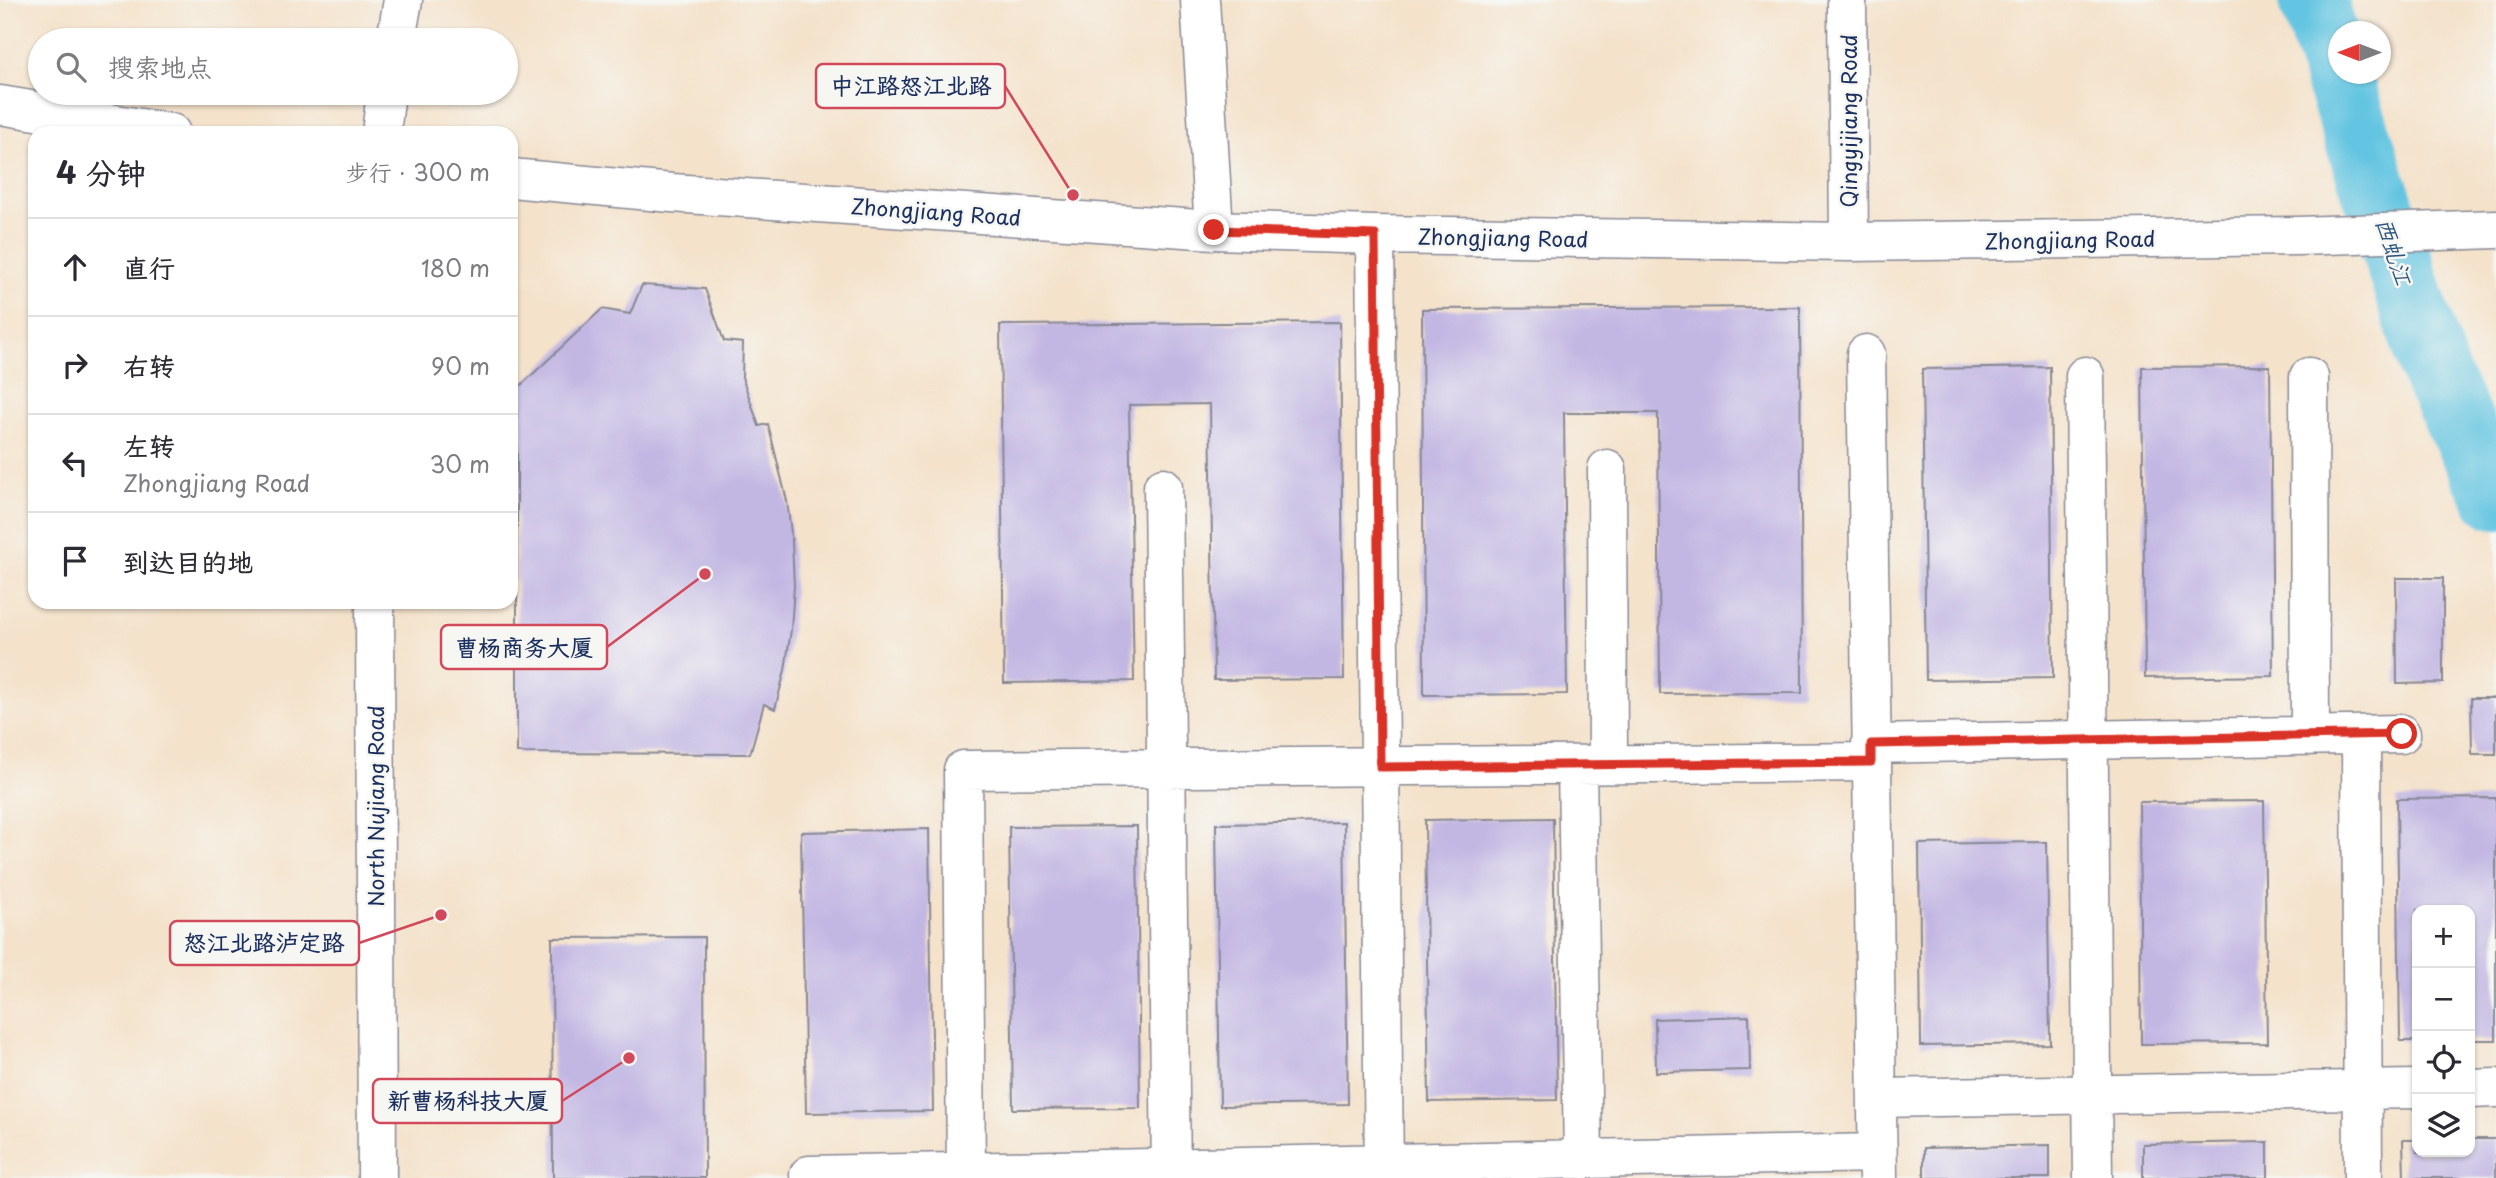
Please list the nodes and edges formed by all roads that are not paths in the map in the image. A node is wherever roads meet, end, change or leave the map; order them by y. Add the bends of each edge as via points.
1 (403, 0) edge
2 (1200, 0) edge
3 (1847, 0) edge
4 (398, 28) edge
5 (384, 105) edge
6 (0, 106) edge
7 (127, 126) edge
8 (382, 126) edge
9 (518, 179) edge
10 (2496, 229) edge
11 (1214, 230) junction
12 (1375, 235) junction
13 (1849, 242) junction
14 (1866, 354) dead end
15 (2085, 376) dead end
16 (2309, 377) dead end
17 (1607, 469) dead end
18 (1163, 487) dead end
19 (375, 609) edge
20 (2402, 734) dead end
21 (2361, 735) junction
22 (2311, 736) junction
23 (2088, 741) junction
24 (1871, 753) junction
25 (1592, 765) junction
26 (1380, 767) junction
27 (1167, 769) junction
28 (2496, 1088) edge
29 (2412, 1089) edge
30 (2475, 1089) edge
31 (2362, 1090) junction
32 (2092, 1095) junction
33 (1877, 1098) junction
34 (1607, 1165) edge
35 (1877, 1166) edge
36 (1384, 1171) edge
37 (1171, 1173) edge
38 (809, 1175) dead end
39 (966, 1175) edge
40 (377, 1178) edge
41 (2093, 1178) edge
42 (2362, 1178) edge

1 - 4 street
2 - 11 street
3 - 13 street, Qingyijiang Road
5 - 8 street
6 - 7 street
9 - 11 street, Zhongjiang Road
10 - 13 street, Zhongjiang Road
11 - 12 street, Zhongjiang Road
12 - 13 street, Zhongjiang Road
12 - 26 street
14 - 24 street
15 - 23 street
16 - 22 street
17 - 25 street
18 - 27 street
19 - 40 street, North Nujiang Road
20 - 21 street
21 - 22 street
21 - 31 street
22 - 23 street
23 - 24 street
23 - 32 street
24 - 25 street
24 - 33 street
25 - 26 street
25 - 34 street
26 - 27 street
26 - 36 street
27 - 37 street
27 - 39 street via 963,770
28 - 30 street
29 - 31 street
31 - 32 street
31 - 42 street
32 - 33 street
32 - 41 street
33 - 35 street
34 - 35 street
34 - 36 street
36 - 37 street
37 - 39 street
38 - 39 street

